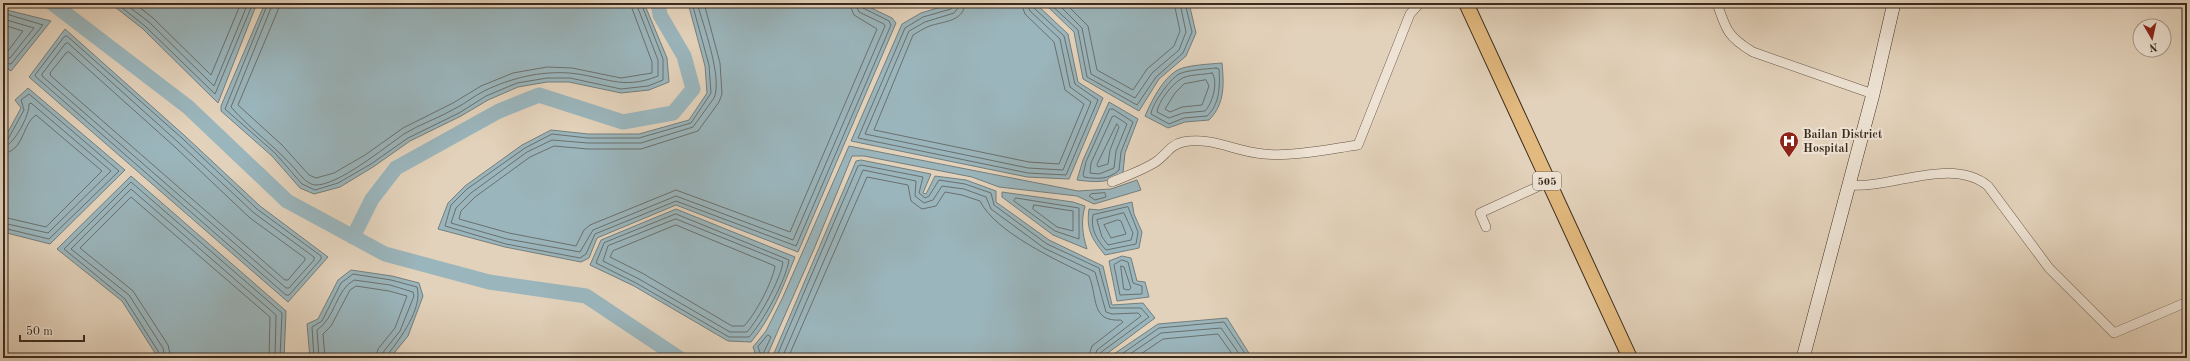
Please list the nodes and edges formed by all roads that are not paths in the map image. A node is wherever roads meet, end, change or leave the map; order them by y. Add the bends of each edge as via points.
1 (1420, 3) edge
2 (1466, 3) edge
3 (1717, 3) edge
4 (1894, 3) edge
5 (1873, 94) junction
6 (1112, 182) dead end
7 (1548, 182) junction
8 (1849, 185) junction
9 (1486, 227) dead end
10 (2187, 302) edge
11 (1630, 358) edge
12 (1803, 358) edge

1 - 6 street via 1410,14 1358,145 1264,154 1198,140 1183,142 1172,145 1155,163
2 - 7 main road, 505
3 - 5 street via 1724,26 1735,42 1753,52
4 - 5 main road
5 - 8 main road
7 - 9 street via 1480,213
7 - 11 main road, 505
8 - 10 street via 1879,185 1905,178 1951,173 1979,179 1988,186 2049,268 2114,333
8 - 12 main road

